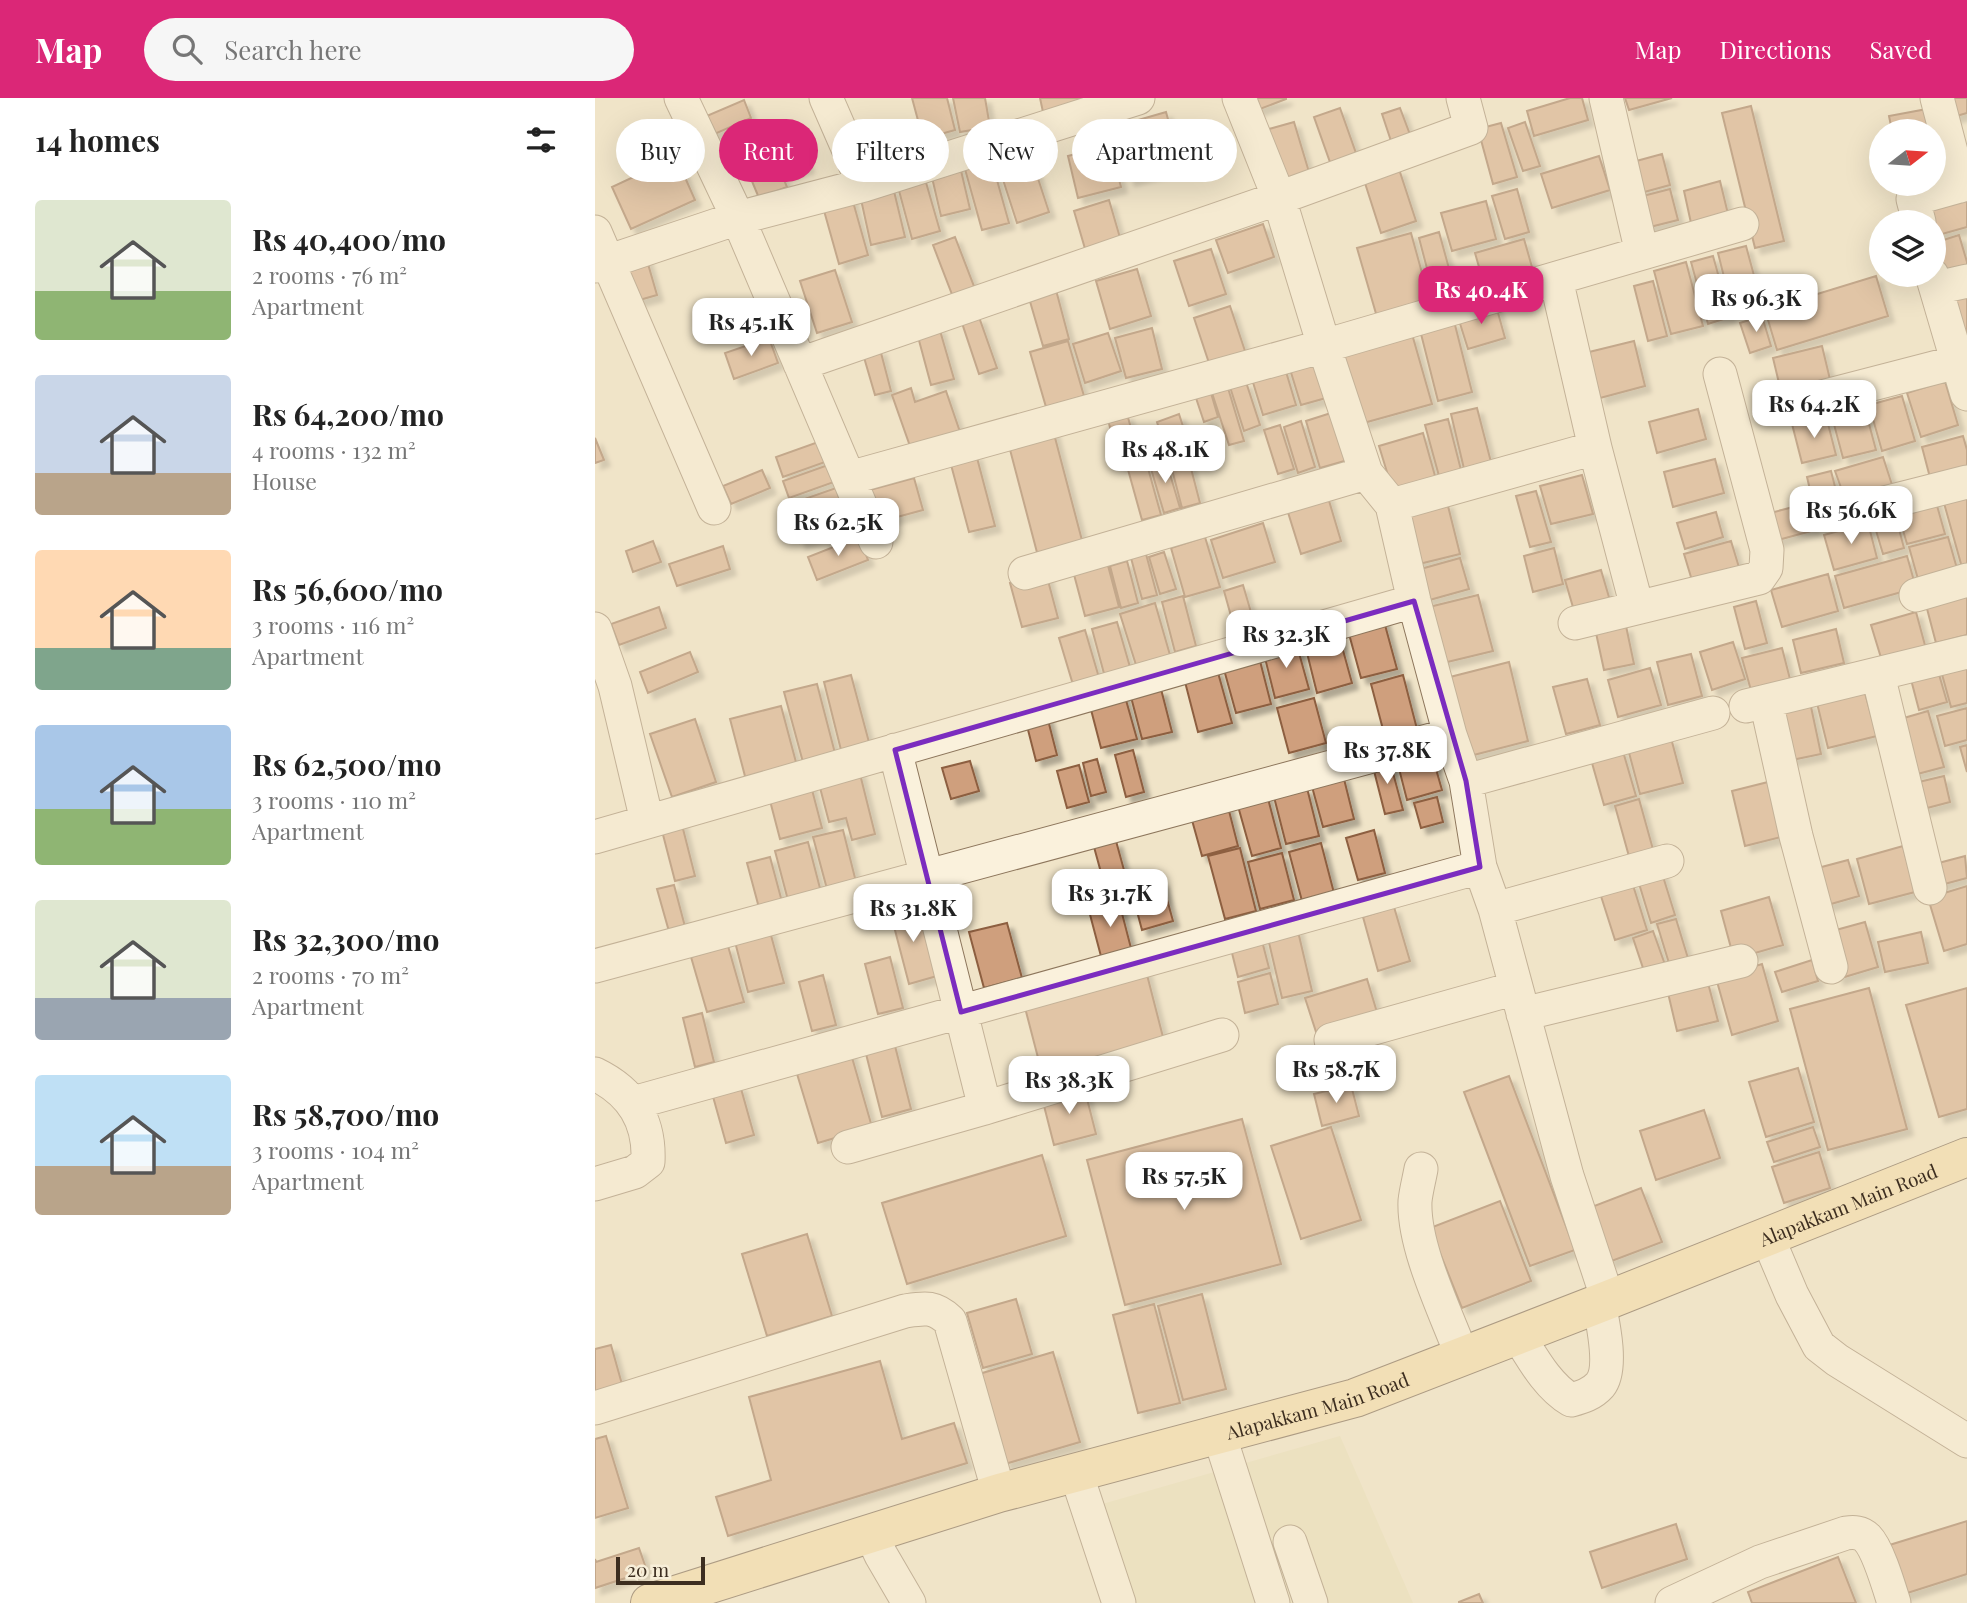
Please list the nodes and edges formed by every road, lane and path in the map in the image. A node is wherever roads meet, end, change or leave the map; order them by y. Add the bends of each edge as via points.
1 (681, 98) edge
2 (826, 98) edge
3 (1138, 98) edge
4 (1239, 98) edge
5 (1463, 98) edge
6 (1606, 98) edge
7 (1937, 98) edge
8 (864, 185) junction
9 (1964, 185) edge
10 (1279, 198) junction
11 (1916, 210) edge
12 (739, 218) junction
13 (1742, 224) dead end
14 (1642, 253) junction
15 (599, 254) edge
16 (1556, 279) junction
17 (1946, 287) edge
18 (1324, 346) junction
19 (800, 364) junction
20 (1720, 374) dead end
21 (1964, 382) edge
22 (1822, 397) dead end
23 (1595, 448) junction
24 (1366, 473) junction
25 (849, 478) junction
26 (1967, 482) edge
27 (1392, 505) junction
28 (714, 508) dead end
29 (1846, 513) dead end
30 (876, 542) dead end
31 (1025, 573) dead end
32 (1967, 580) edge
33 (1916, 595) dead end
34 (1414, 601) junction
35 (1637, 607) junction
36 (1575, 623) dead end
37 (595, 629) edge
38 (1967, 652) edge
39 (1878, 675) junction
40 (1713, 713) dead end
41 (1450, 735) junction
42 (895, 750) junction
43 (1467, 781) junction
44 (647, 821) junction
45 (595, 837) edge
46 (1667, 861) dead end
47 (1480, 867) junction
48 (927, 876) junction
49 (1930, 888) dead end
50 (1495, 909) junction
51 (1741, 961) dead end
52 (595, 966) edge
53 (1831, 967) dead end
54 (1520, 1001) junction
55 (961, 1012) junction
56 (1222, 1035) dead end
57 (1331, 1040) dead end
58 (595, 1074) edge
59 (633, 1103) junction
60 (985, 1108) junction
61 (848, 1147) dead end
62 (1967, 1157) edge
63 (1421, 1169) dead end
64 (595, 1184) edge
65 (1767, 1237) junction
66 (1604, 1302) junction
67 (1518, 1335) junction
68 (1462, 1356) junction
69 (595, 1408) edge
70 (1219, 1434) junction
71 (1967, 1441) edge
72 (1076, 1473) junction
73 (999, 1493) junction
74 (871, 1534) junction
75 (1290, 1542) dead end
76 (702, 1595) edge
77 (650, 1603) edge
78 (909, 1603) edge
79 (1119, 1603) edge
80 (1273, 1603) edge
81 (1311, 1603) edge
82 (1672, 1603) edge
83 (1894, 1603) edge

1 - 12 street
2 - 8 street
3 - 8 street
4 - 10 street
5 - 10 street via 1471,128
6 - 14 street
7 - 9 street
8 - 12 street
9 - 11 street via 1913,199
10 - 18 street
10 - 19 street
12 - 15 street
12 - 19 street
13 - 14 street
14 - 16 street
15 - 28 street
16 - 18 street
16 - 23 street
17 - 21 street
18 - 24 street
18 - 25 street
19 - 25 street
20 - 35 street via 1767,550 1766,568 1759,578
21 - 22 street
23 - 27 street
23 - 35 street
24 - 27 street
24 - 31 street
25 - 30 street
26 - 29 street
27 - 34 street
32 - 33 street
34 - 41 street
34 - 42 street
35 - 36 street
37 - 44 street via 615,685
38 - 39 street
39 - 49 street
39 - 53 street via 1756,704
40 - 43 street
41 - 43 street
41 - 48 street
42 - 44 street
42 - 48 street
43 - 47 street
44 - 45 street
46 - 50 street
47 - 50 street
47 - 55 street
48 - 52 street
48 - 55 street
50 - 54 street
51 - 54 street
54 - 57 street
54 - 66 street
55 - 59 street
55 - 60 street
56 - 60 street
58 - 59 street
59 - 64 street via 642,1116 648,1162 635,1172
60 - 61 street
62 - 65 main road, Alapakkam Main Road
63 - 68 street via 1415,1201 1417,1230
65 - 66 main road, Alapakkam Main Road
65 - 71 street via 1819,1346
66 - 67 main road, Alapakkam Main Road
66 - 67 street via 1606,1370 1602,1383 1584,1397 1570,1400 1562,1394
67 - 68 main road, Alapakkam Main Road
68 - 70 main road, Alapakkam Main Road via 1355,1398
69 - 73 street via 925,1308 950,1321
70 - 72 main road, Alapakkam Main Road
70 - 80 street
72 - 73 main road, Alapakkam Main Road
72 - 79 street
73 - 74 main road, Alapakkam Main Road
74 - 76 main road, Alapakkam Main Road
74 - 78 street
75 - 81 street
76 - 77 main road, Alapakkam Main Road
82 - 83 street via 1760,1562 1857,1532 1867,1536 1874,1549

